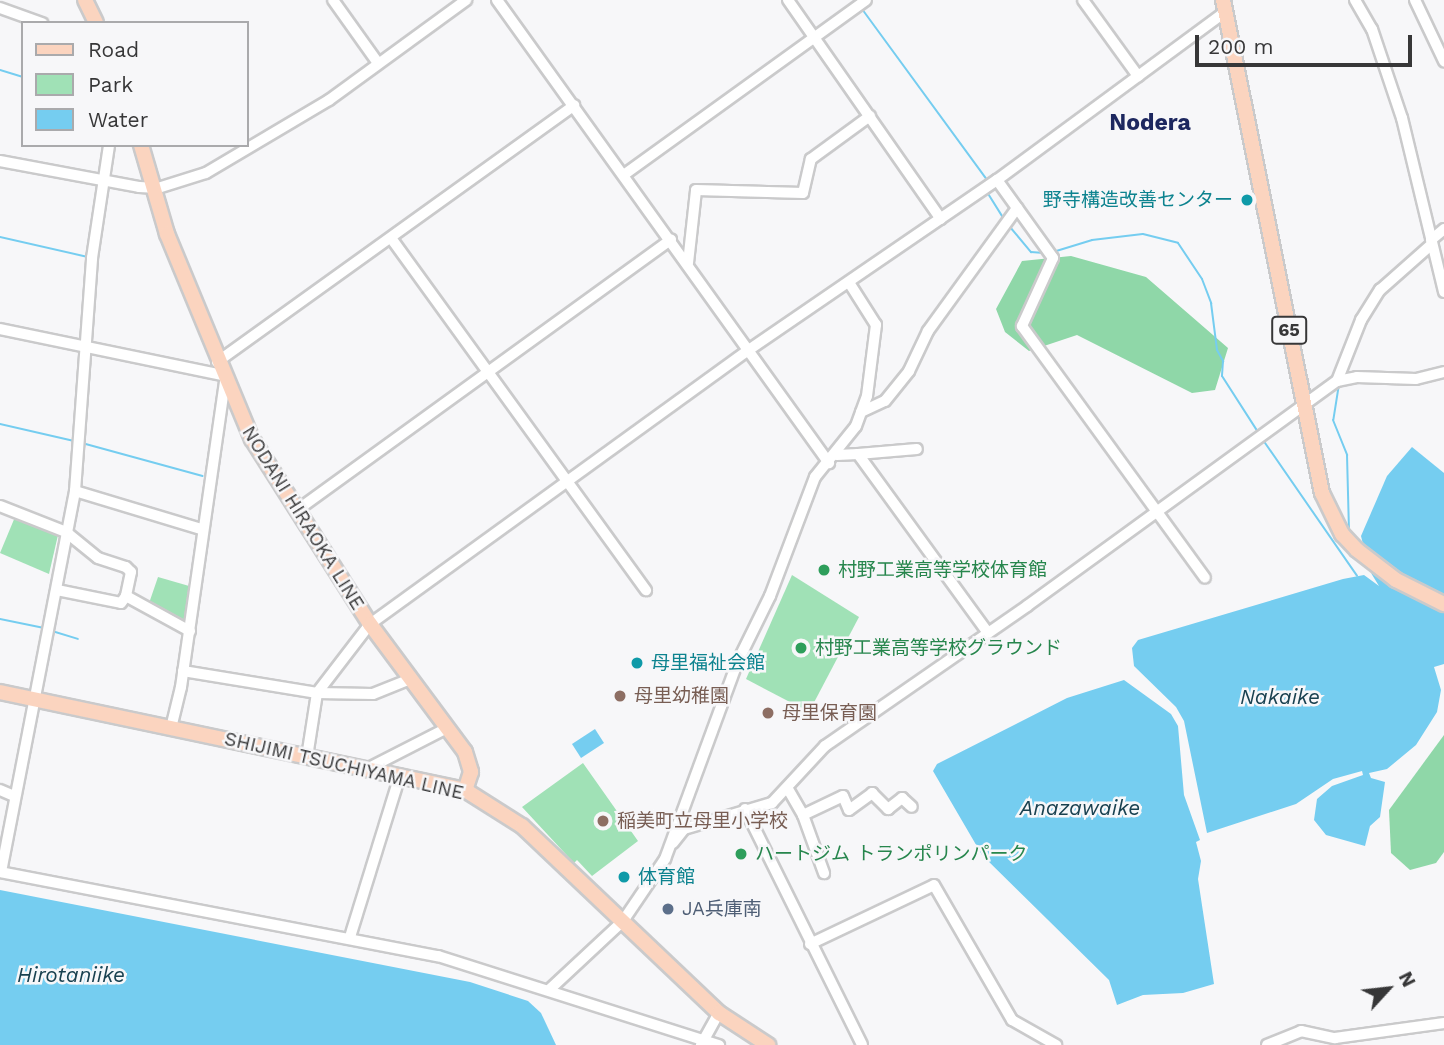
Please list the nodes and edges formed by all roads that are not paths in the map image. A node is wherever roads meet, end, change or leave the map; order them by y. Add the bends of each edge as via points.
1 (85, 0) edge
2 (333, 0) edge
3 (466, 0) edge
4 (498, 0) edge
5 (788, 0) edge
6 (866, 0) edge
7 (1083, 0) edge
8 (1355, 0) edge
9 (1415, 0) edge
10 (449, 5) edge
11 (1225, 5) edge
12 (0, 8) edge
13 (36, 21) edge
14 (95, 21) edge
15 (815, 37) junction
16 (1444, 61) edge
17 (378, 63) junction
18 (1138, 76) junction
19 (574, 105) junction
20 (870, 116) junction
21 (109, 147) edge
22 (142, 147) edge
23 (0, 162) edge
24 (625, 174) junction
25 (997, 180) junction
26 (103, 182) junction
27 (152, 188) junction
28 (1017, 208) junction
29 (941, 219) junction
30 (1444, 229) edge
31 (391, 238) junction
32 (671, 240) junction
33 (1431, 242) junction
34 (688, 263) junction
35 (850, 284) junction
36 (1444, 292) edge
37 (0, 329) edge
38 (88, 349) junction
39 (750, 349) junction
40 (488, 372) junction
41 (1444, 372) edge
42 (221, 373) junction
43 (1337, 381) junction
44 (1303, 406) junction
45 (861, 412) junction
46 (917, 449) dead end
47 (858, 454) junction
48 (833, 459) junction
49 (567, 481) junction
50 (75, 491) junction
51 (0, 506) edge
52 (296, 511) junction
53 (1157, 513) junction
54 (201, 529) junction
55 (66, 532) junction
56 (1205, 578) dead end
57 (57, 590) junction
58 (646, 590) dead end
59 (126, 596) junction
60 (1444, 604) edge
61 (370, 624) junction
62 (190, 631) junction
63 (988, 633) junction
64 (183, 671) junction
65 (410, 679) junction
66 (0, 692) edge
67 (317, 694) junction
68 (38, 700) junction
69 (171, 728) junction
70 (447, 728) junction
71 (307, 757) junction
72 (369, 768) junction
73 (400, 775) junction
74 (788, 789) junction
75 (0, 790) edge
76 (465, 790) junction
77 (15, 796) junction
78 (912, 807) dead end
79 (744, 809) junction
80 (803, 815) junction
81 (673, 843) junction
82 (0, 872) edge
83 (824, 873) dead end
84 (623, 921) junction
85 (350, 937) junction
86 (810, 944) junction
87 (549, 990) junction
88 (719, 1013) junction
89 (1444, 1023) edge
90 (1335, 1042) edge
91 (704, 1043) edge
92 (719, 1045) edge
93 (768, 1045) edge
94 (862, 1045) edge
95 (1056, 1045) edge
96 (1267, 1045) edge

1 - 14 main road
2 - 17 street
3 - 10 street
4 - 19 street
5 - 15 street
6 - 15 street
7 - 18 street
8 - 33 street via 1372,29 1402,118
9 - 16 street
10 - 17 street
11 - 18 street
11 - 44 main road, 65
12 - 13 street
15 - 20 street
15 - 24 street
17 - 27 street via 329,100 206,173
18 - 25 street
19 - 24 street
19 - 31 street
20 - 29 street
20 - 34 street via 811,159 803,193 696,190
21 - 26 street
22 - 27 main road, NODANI HIRAOKA LINE
23 - 26 street
24 - 32 street
25 - 28 street
25 - 29 street
26 - 27 street
26 - 38 street
27 - 42 main road, NODANI HIRAOKA LINE
28 - 45 street via 928,331 909,371 884,401
28 - 53 street via 1053,258 1023,326
29 - 35 street
30 - 33 street
31 - 40 street
31 - 42 street
32 - 34 street
32 - 40 street
33 - 36 street
33 - 43 street via 1380,290 1361,320
34 - 39 street
35 - 39 street
35 - 45 street via 876,326
37 - 38 street
38 - 42 street
38 - 50 street
39 - 48 street
39 - 49 street
40 - 49 street
40 - 52 street
41 - 43 street via 1416,379
42 - 52 main road, NODANI HIRAOKA LINE via 268,468
42 - 54 street
43 - 44 street
44 - 53 street
44 - 60 main road, 65 via 1322,493 1342,534 1396,580
45 - 48 street
46 - 47 street
47 - 48 street
47 - 63 street
48 - 81 street via 815,477 774,586 737,663
49 - 58 street
49 - 61 street
50 - 54 street
50 - 55 street
51 - 55 street
52 - 61 main road, NODANI HIRAOKA LINE
53 - 56 street
53 - 63 street
54 - 62 street
55 - 57 street
55 - 59 street via 97,558 131,572
57 - 59 street via 121,603
57 - 68 street
59 - 62 street
61 - 65 main road, NODANI HIRAOKA LINE
61 - 67 street
62 - 64 street
63 - 74 street via 825,746
64 - 67 street
64 - 69 street
65 - 67 street via 373,694
65 - 70 main road, NODANI HIRAOKA LINE
66 - 68 main road, SHIJIMI TSUCHIYAMA LINE
67 - 71 street
68 - 69 main road, SHIJIMI TSUCHIYAMA LINE
68 - 77 street
69 - 71 main road, SHIJIMI TSUCHIYAMA LINE
70 - 72 street
70 - 76 main road, NODANI HIRAOKA LINE via 469,761
71 - 72 main road, SHIJIMI TSUCHIYAMA LINE
72 - 73 main road, SHIJIMI TSUCHIYAMA LINE
73 - 76 main road, SHIJIMI TSUCHIYAMA LINE
73 - 85 street
74 - 79 street via 772,803
74 - 80 street
75 - 77 street
76 - 84 main road, SHIJIMI TSUCHIYAMA LINE via 522,826
77 - 82 street
78 - 80 street via 902,798 888,809 872,793 849,810 843,796
79 - 81 street via 684,829
79 - 86 street
80 - 83 street
81 - 84 street
82 - 85 street
84 - 87 street
84 - 88 main road, SHIJIMI TSUCHIYAMA LINE
85 - 87 street via 438,956
86 - 94 street
86 - 95 street via 934,885 1012,1020
87 - 91 street
88 - 91 street
88 - 93 main road, SHIJIMI TSUCHIYAMA LINE
89 - 90 street
90 - 96 street via 1301,1031
91 - 92 street

